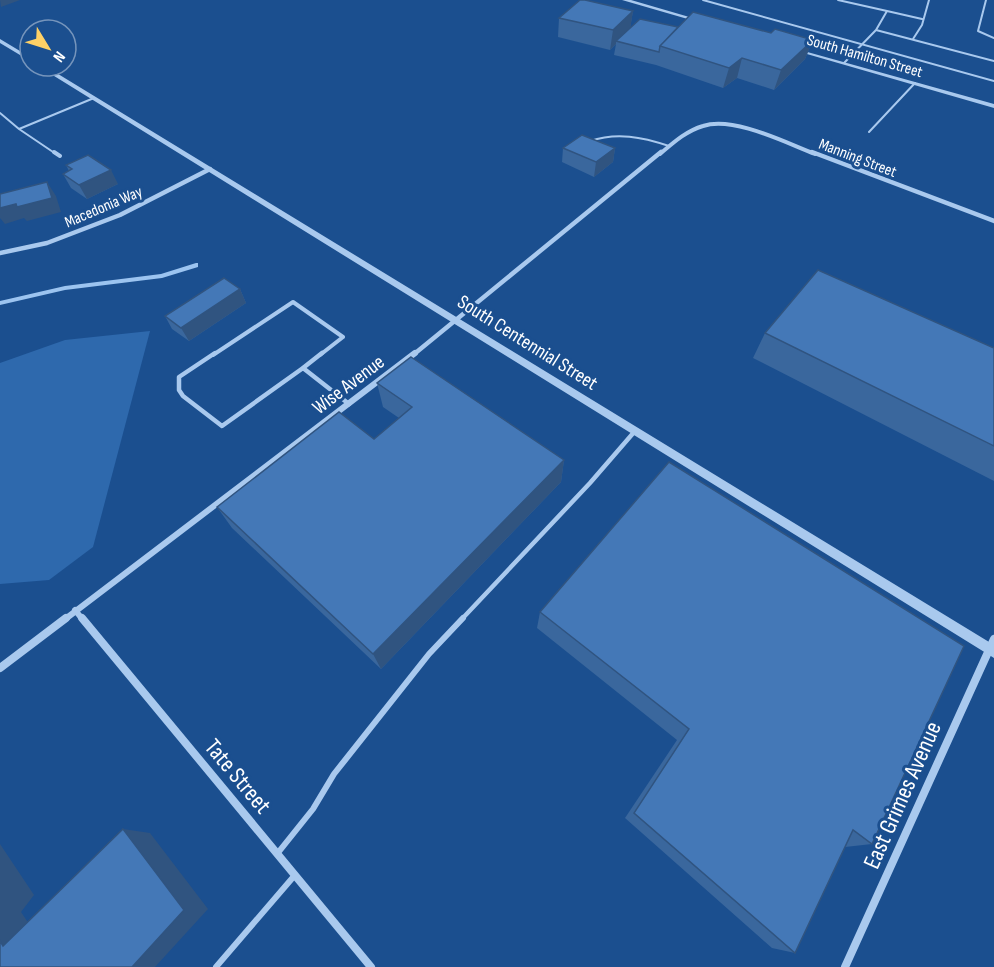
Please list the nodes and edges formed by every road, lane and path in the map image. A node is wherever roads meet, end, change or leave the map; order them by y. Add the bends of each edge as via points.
1 (625, 0) edge
2 (703, 0) edge
3 (838, 0) edge
4 (929, 0) edge
5 (986, 0) edge
6 (887, 11) junction
7 (922, 19) junction
8 (706, 23) edge
9 (876, 30) junction
10 (994, 38) edge
11 (913, 39) junction
12 (0, 41) edge
13 (861, 45) junction
14 (786, 46) edge
15 (18, 52) edge
16 (994, 61) edge
17 (844, 63) junction
18 (61, 78) edge
19 (994, 81) edge
20 (915, 83) junction
21 (94, 98) junction
22 (994, 106) edge
23 (0, 113) edge
24 (711, 122) joint
25 (19, 129) junction
26 (869, 132) dead end
27 (580, 145) edge
28 (669, 146) junction
29 (60, 156) dead end
30 (210, 169) junction
31 (994, 220) edge
32 (0, 253) edge
33 (455, 320) junction
34 (303, 368) junction
35 (349, 404) junction
36 (635, 430) junction
37 (75, 610) junction
38 (993, 646) edge
39 (0, 668) edge
40 (277, 854) junction
41 (295, 875) junction
42 (216, 967) edge
43 (371, 967) edge
44 (845, 967) edge

1 - 8 street
2 - 13 lane
3 - 6 lane
4 - 7 lane
5 - 10 lane via 978,31
6 - 7 lane
6 - 9 lane
7 - 11 lane
9 - 11 lane
9 - 13 lane
11 - 16 lane
12 - 15 street
13 - 17 lane
13 - 19 lane
14 - 17 street, South Hamilton Street
17 - 20 street, South Hamilton Street
18 - 21 street, South Centennial Street
20 - 22 street, South Hamilton Street
20 - 26 lane
21 - 25 lane
21 - 30 street, South Centennial Street
23 - 25 lane
24 - 28 street, Wise Avenue via 699,125
24 - 31 street, Manning Street via 766,135
25 - 29 lane
27 - 28 lane via 614,135 635,136
28 - 33 street, Wise Avenue
30 - 32 street, Macedonia Way via 120,215 47,243
30 - 33 street, South Centennial Street
33 - 35 street, Wise Avenue
33 - 36 street, South Centennial Street
34 - 34 lane via 343,338 293,302 179,378 179,390 222,426
34 - 35 lane
35 - 37 street, Wise Avenue
36 - 38 street, South Centennial Street
36 - 40 lane via 429,654 334,774 313,809
37 - 39 street, Wise Avenue
37 - 40 street, Tate Street
38 - 44 street, East Grimes Avenue
40 - 41 street, Tate Street
41 - 42 lane
41 - 43 street, Tate Street

